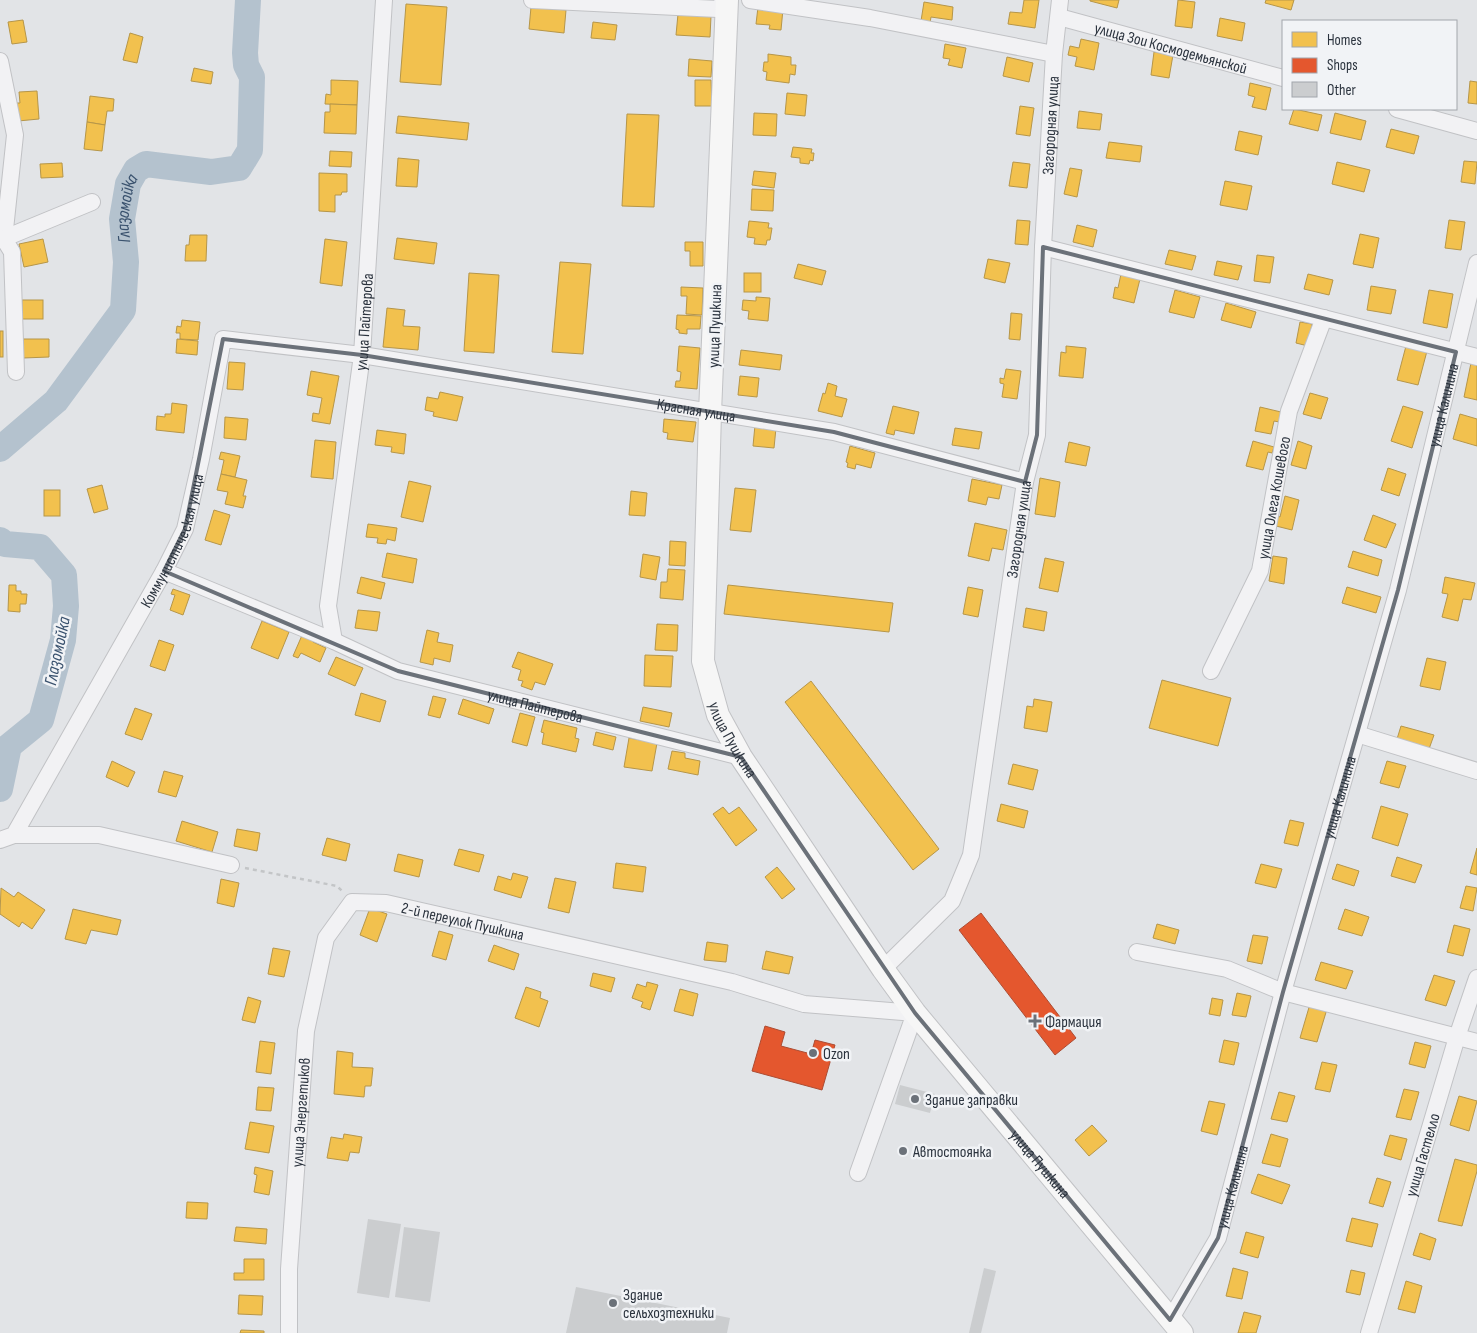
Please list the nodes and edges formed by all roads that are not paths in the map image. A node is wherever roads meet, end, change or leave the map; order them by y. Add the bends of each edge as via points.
1 (384, 0) edge
2 (532, 0) edge
3 (726, 0) edge
4 (750, 0) edge
5 (1060, 0) edge
6 (1059, 17) junction
7 (1054, 54) junction
8 (0, 60) edge
9 (1282, 78) edge
10 (1401, 110) edge
11 (1477, 131) edge
12 (92, 202) dead end
13 (2, 240) edge
14 (1043, 247) junction
15 (1477, 263) edge
16 (1324, 318) junction
17 (1456, 352) junction
18 (362, 356) junction
19 (1477, 357) edge
20 (16, 372) dead end
21 (710, 413) junction
22 (1025, 482) junction
23 (164, 570) junction
24 (334, 641) junction
25 (1211, 671) dead end
26 (1357, 734) junction
27 (741, 756) junction
28 (1477, 771) edge
29 (7, 838) edge
30 (231, 865) road end
31 (352, 902) joint
32 (1136, 952) dead end
33 (883, 969) junction
34 (1477, 978) edge
35 (1283, 992) junction
36 (915, 1013) junction
37 (1457, 1037) junction
38 (1477, 1042) edge
39 (858, 1173) dead end
40 (1176, 1327) edge
41 (289, 1333) edge
42 (1368, 1333) edge

1 - 18 street, улица Пайтерова
2 - 3 street via 718,9
3 - 21 main road, улица Пушкина
4 - 7 street, Загородная улица via 870,18
5 - 6 street, Загородная улица
6 - 7 street, Загородная улица
6 - 9 street, улица Зои Космодемьянской
7 - 14 street, Загородная улица
8 - 13 street via 16,135
10 - 11 street
12 - 13 street
13 - 20 street via 12,252
14 - 16 street
14 - 22 street, Загородная улица via 1037,434
15 - 17 street, улица Калинина
16 - 17 street
16 - 25 street, улица Олега Кошевого via 1289,411 1260,571
17 - 19 street
17 - 26 street, улица Калинина via 1398,590
18 - 21 street, Красная улица
18 - 23 street, Коммунистическая улица via 224,339 185,529
18 - 24 street, улица Пайтерова via 328,606
21 - 22 street, Красная улица via 834,432
21 - 27 main road, улица Пушкина via 703,661 718,715
22 - 33 street, Загородная улица via 971,855 952,901
23 - 24 street, улица Пайтерова
23 - 29 street, Коммунистическая улица
24 - 27 street, улица Пайтерова via 398,671
26 - 28 street
26 - 35 street, улица Калинина
27 - 33 main road, улица Пушкина
29 - 30 street via 99,835
31 - 36 street, 2-й переулок Пушкина via 386,903 732,982 804,1004
31 - 41 street, улица Энергетиков via 326,938 306,1031 289,1269
32 - 35 street via 1227,969
33 - 36 main road, улица Пушкина
34 - 37 street, улица Гастелло
35 - 37 street
35 - 40 street, улица Калинина via 1218,1238
36 - 39 street
36 - 40 main road, улица Пушкина
37 - 38 street
37 - 42 street, улица Гастелло

